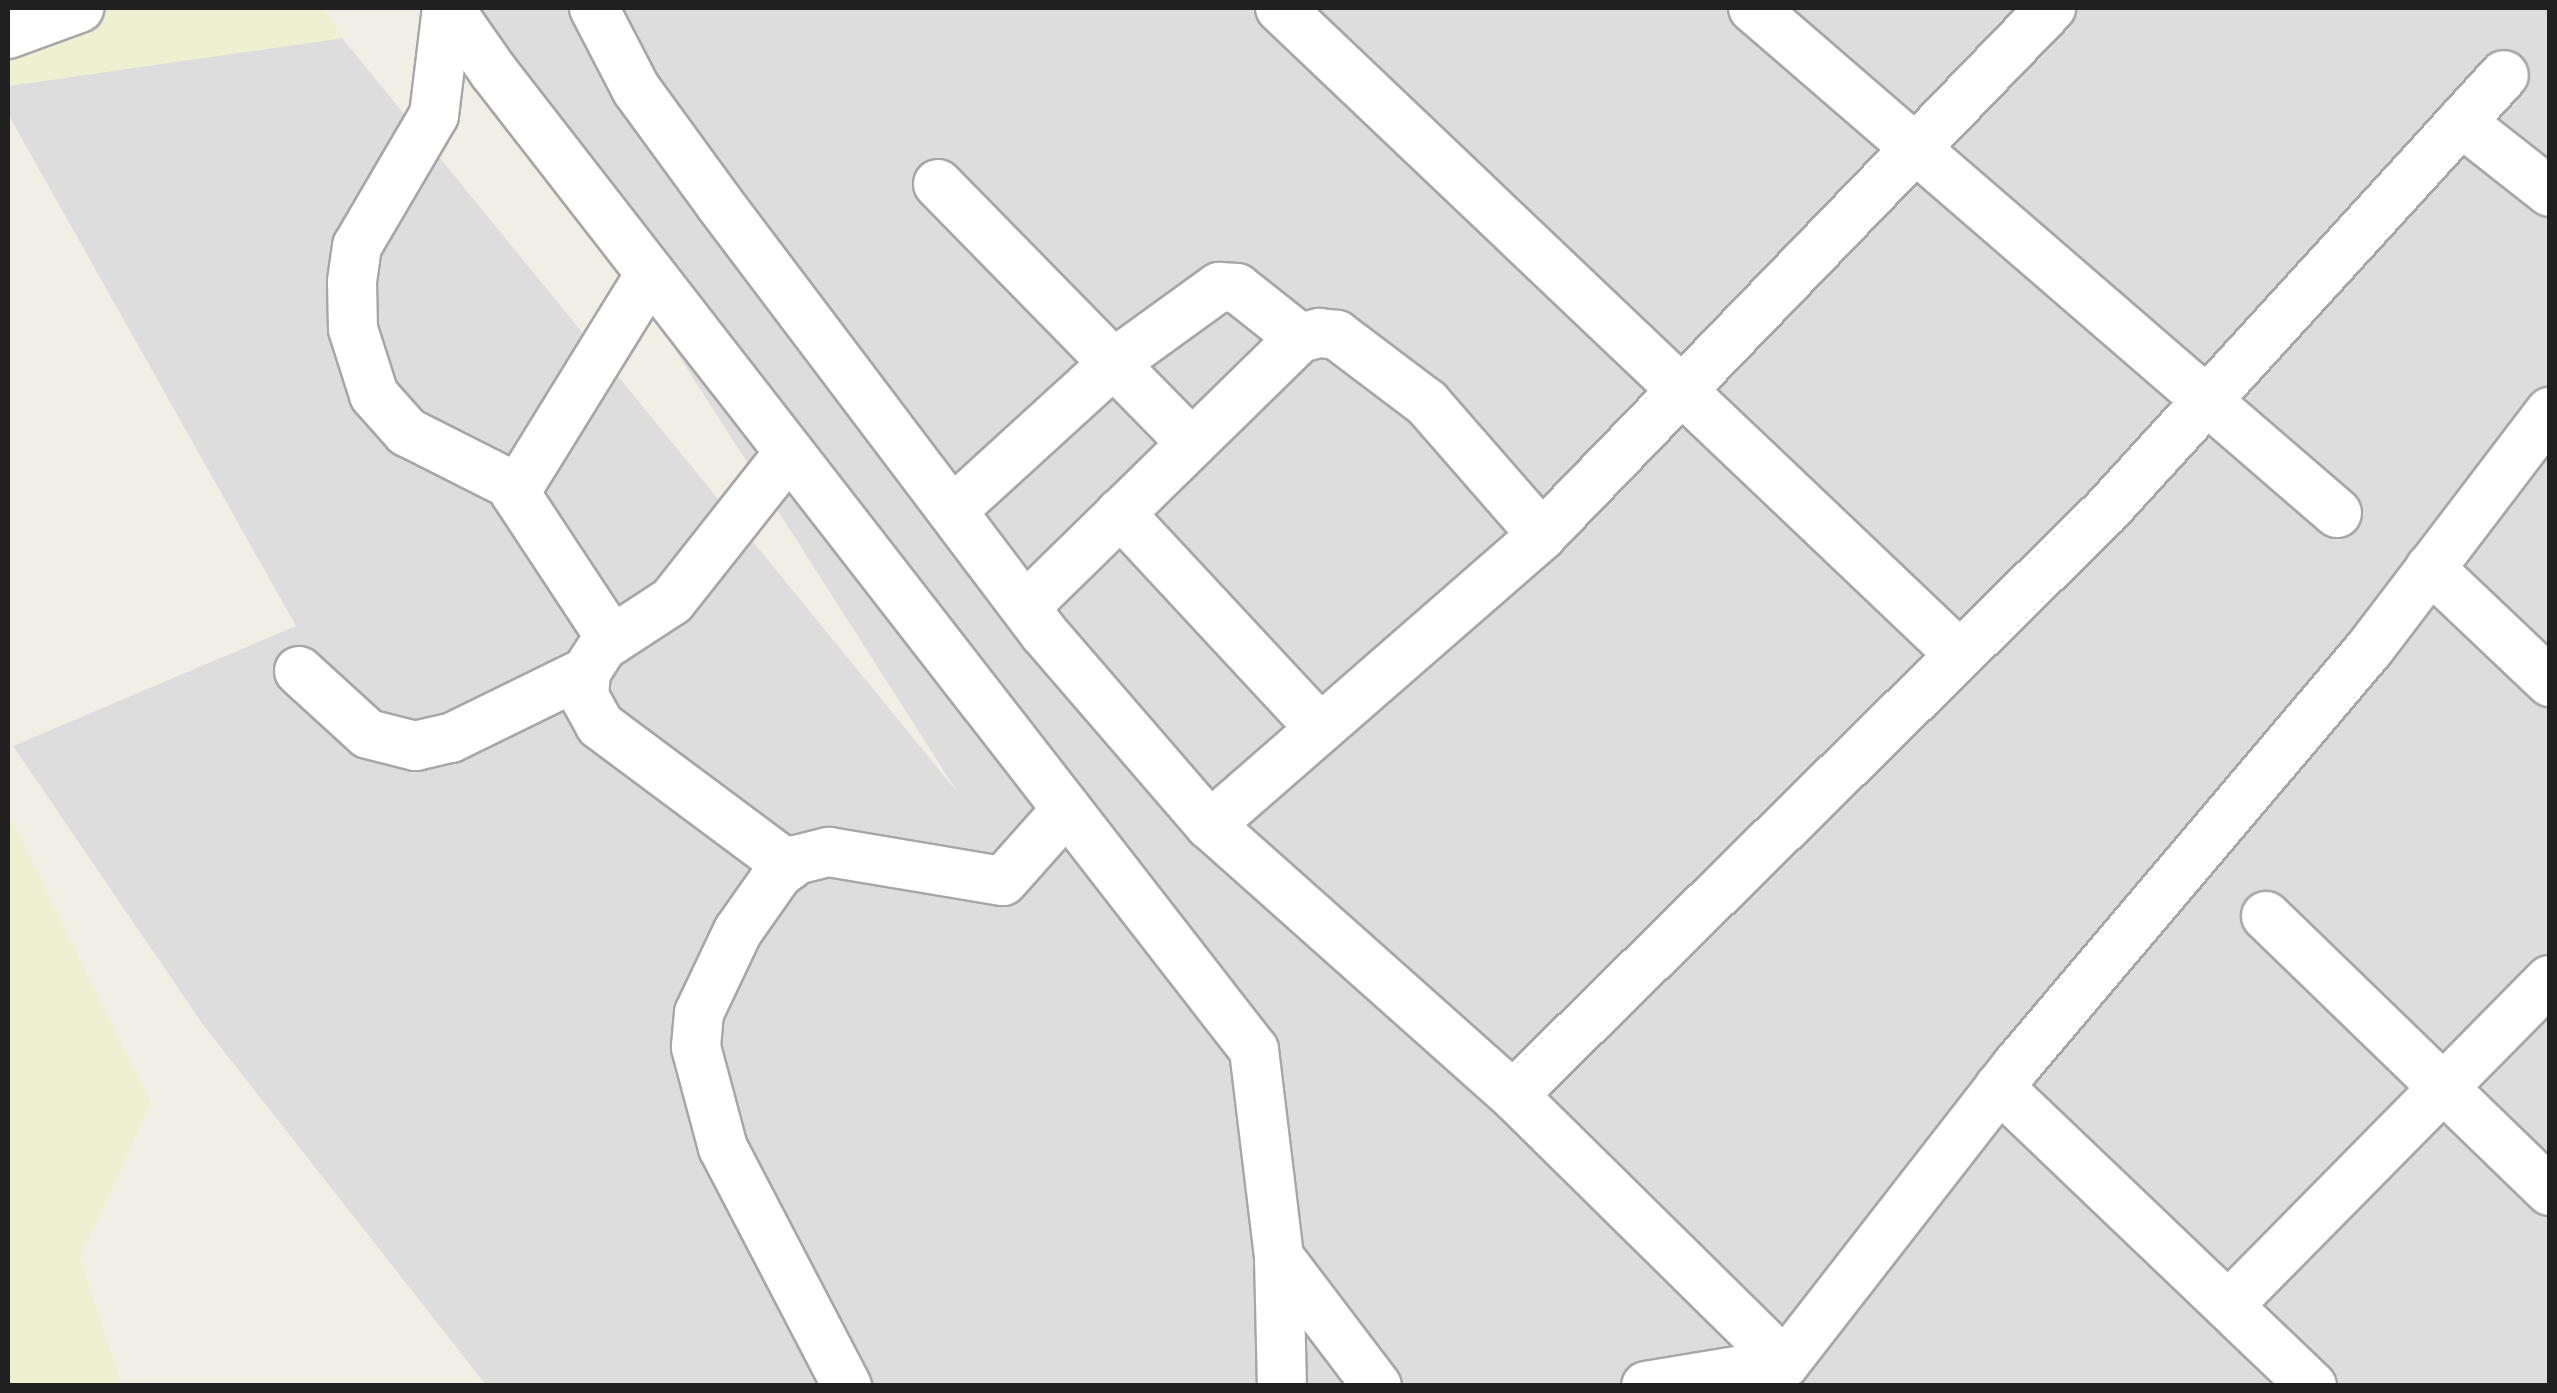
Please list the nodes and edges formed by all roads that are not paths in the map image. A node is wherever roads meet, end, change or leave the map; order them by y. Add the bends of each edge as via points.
1 (79, 8) edge
2 (448, 8) edge
3 (594, 8) edge
4 (1280, 8) edge
5 (1753, 8) edge
6 (2052, 8) edge
7 (8, 34) edge
8 (2504, 75) dead end
9 (2461, 122) junction
10 (1913, 150) junction
11 (938, 184) dead end
12 (2550, 192) edge
13 (650, 274) junction
14 (1300, 338) junction
15 (1114, 362) junction
16 (1679, 388) junction
17 (2206, 401) junction
18 (2550, 412) edge
19 (1192, 443) junction
20 (789, 453) junction
21 (516, 487) junction
22 (953, 510) junction
23 (1120, 513) junction
24 (2337, 513) dead end
25 (1542, 535) junction
26 (2430, 568) junction
27 (1026, 606) junction
28 (1959, 654) junction
29 (599, 656) junction
30 (299, 671) dead end
31 (2550, 682) edge
32 (1320, 728) junction
33 (1068, 809) junction
34 (1210, 824) junction
35 (788, 866) junction
36 (2266, 916) dead end
37 (2550, 980) edge
38 (1999, 1088) junction
39 (2443, 1089) junction
40 (1513, 1095) junction
41 (2550, 1191) edge
42 (1279, 1257) junction
43 (2228, 1306) junction
44 (1784, 1363) junction
45 (847, 1386) edge
46 (1282, 1386) edge
47 (1378, 1386) edge
48 (1646, 1386) edge
49 (2312, 1386) edge

1 - 7 street
2 - 13 street
2 - 21 street via 434,115 358,246 353,329 374,395 407,432
3 - 22 street via 636,90
4 - 16 street
5 - 10 street
6 - 10 street
8 - 9 street
9 - 12 street
9 - 17 street
10 - 16 street
10 - 17 street
11 - 15 street
13 - 20 street
13 - 21 street
14 - 15 street via 1237,288 1219,286
14 - 19 street
14 - 25 street via 1337,335 1427,403
15 - 19 street
15 - 22 street
16 - 25 street
16 - 28 street
17 - 24 street
17 - 28 street
18 - 26 street
19 - 23 street
20 - 29 street via 672,601
20 - 33 street
21 - 29 street
22 - 27 street
23 - 27 street
23 - 32 street
25 - 32 street
26 - 31 street
26 - 38 street
27 - 34 street
28 - 40 street
29 - 30 street via 451,738 415,746 368,734
29 - 35 street via 584,696 600,725
32 - 34 street
33 - 35 street via 1004,881 829,852
33 - 42 street via 1254,1050
34 - 40 street
35 - 45 street via 738,931 699,1013 696,1047 723,1148
36 - 39 street
37 - 39 street
38 - 43 street
38 - 44 street
39 - 41 street
39 - 43 street
40 - 44 street
42 - 46 street
42 - 47 street
43 - 49 street
44 - 48 street

